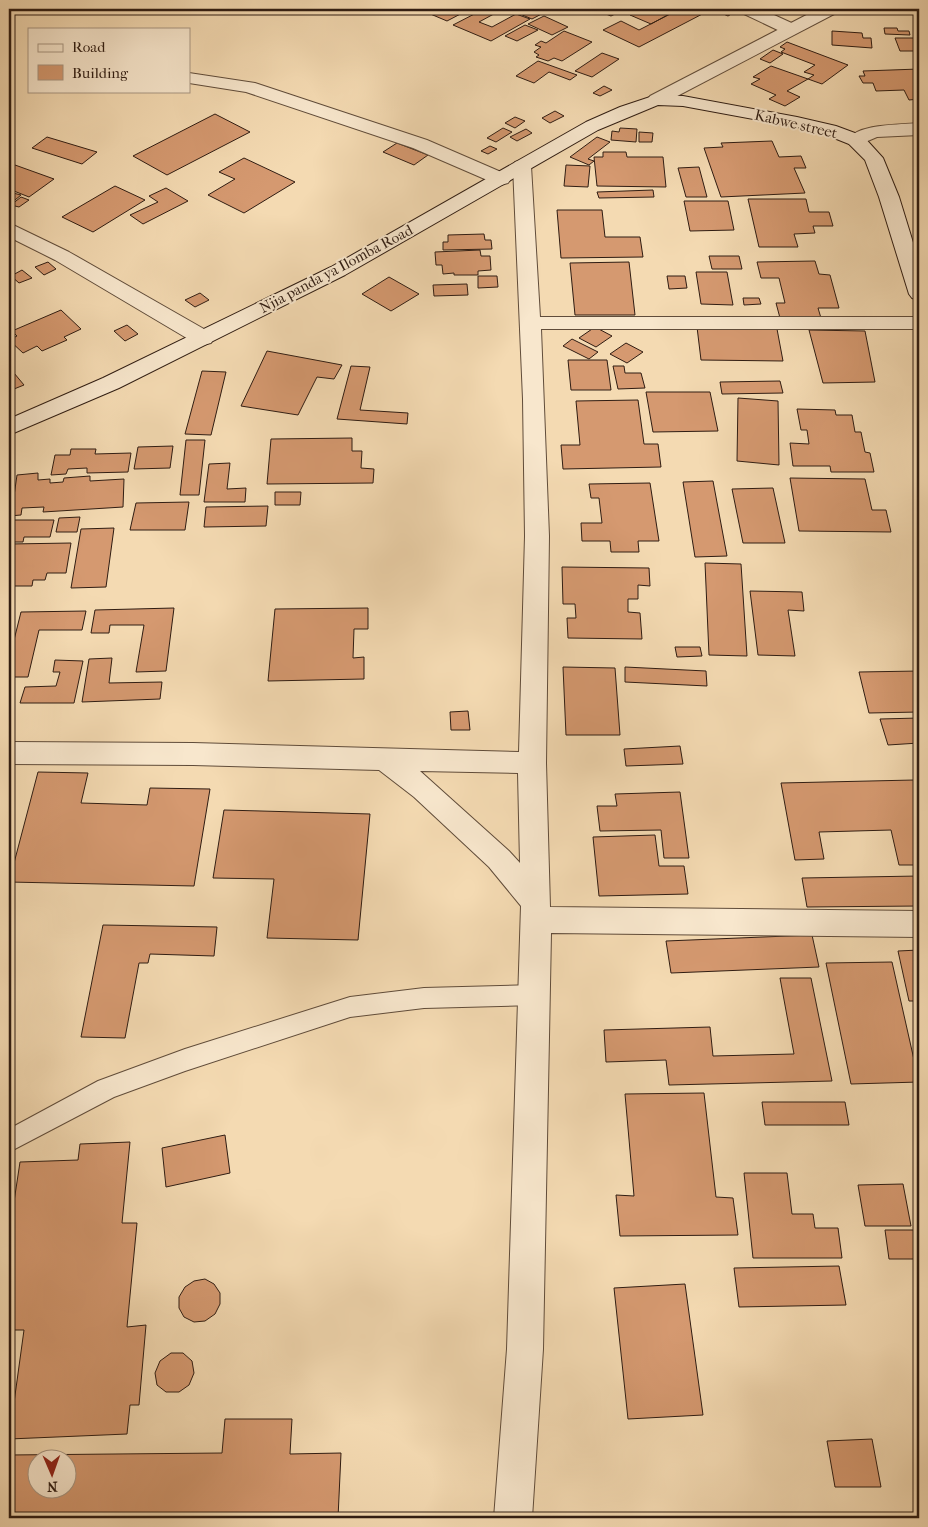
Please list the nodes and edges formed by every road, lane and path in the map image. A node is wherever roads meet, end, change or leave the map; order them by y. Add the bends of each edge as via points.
1 (748, 9) edge
2 (830, 9) edge
3 (790, 29) junction
4 (190, 78) edge
5 (656, 100) junction
6 (919, 129) edge
7 (856, 140) junction
8 (511, 172) junction
9 (9, 229) edge
10 (919, 294) edge
11 (531, 323) junction
12 (919, 324) edge
13 (203, 338) junction
14 (9, 428) edge
15 (9, 753) edge
16 (385, 759) junction
17 (532, 763) junction
18 (536, 911) junction
19 (919, 924) edge
20 (535, 995) junction
21 (9, 1141) edge
22 (513, 1518) edge

1 - 3 street
2 - 3 street
3 - 5 street
4 - 8 street via 249,87
5 - 7 street, Kabwe street via 683,101 797,122
5 - 8 street, Njia panda ya Ilomba Road via 592,126
6 - 7 street via 874,132
7 - 10 street, Kabwe street via 874,158
8 - 11 street
8 - 13 street, Njia panda ya Ilomba Road via 338,271
9 - 13 street
11 - 12 street
11 - 17 street via 537,536
13 - 14 street, Njia panda ya Ilomba Road
15 - 16 street
16 - 17 street
16 - 18 street via 424,789 499,858
17 - 18 street
18 - 19 street
18 - 20 street
20 - 21 lane via 424,998 350,1007 106,1089
20 - 22 street via 525,1349

